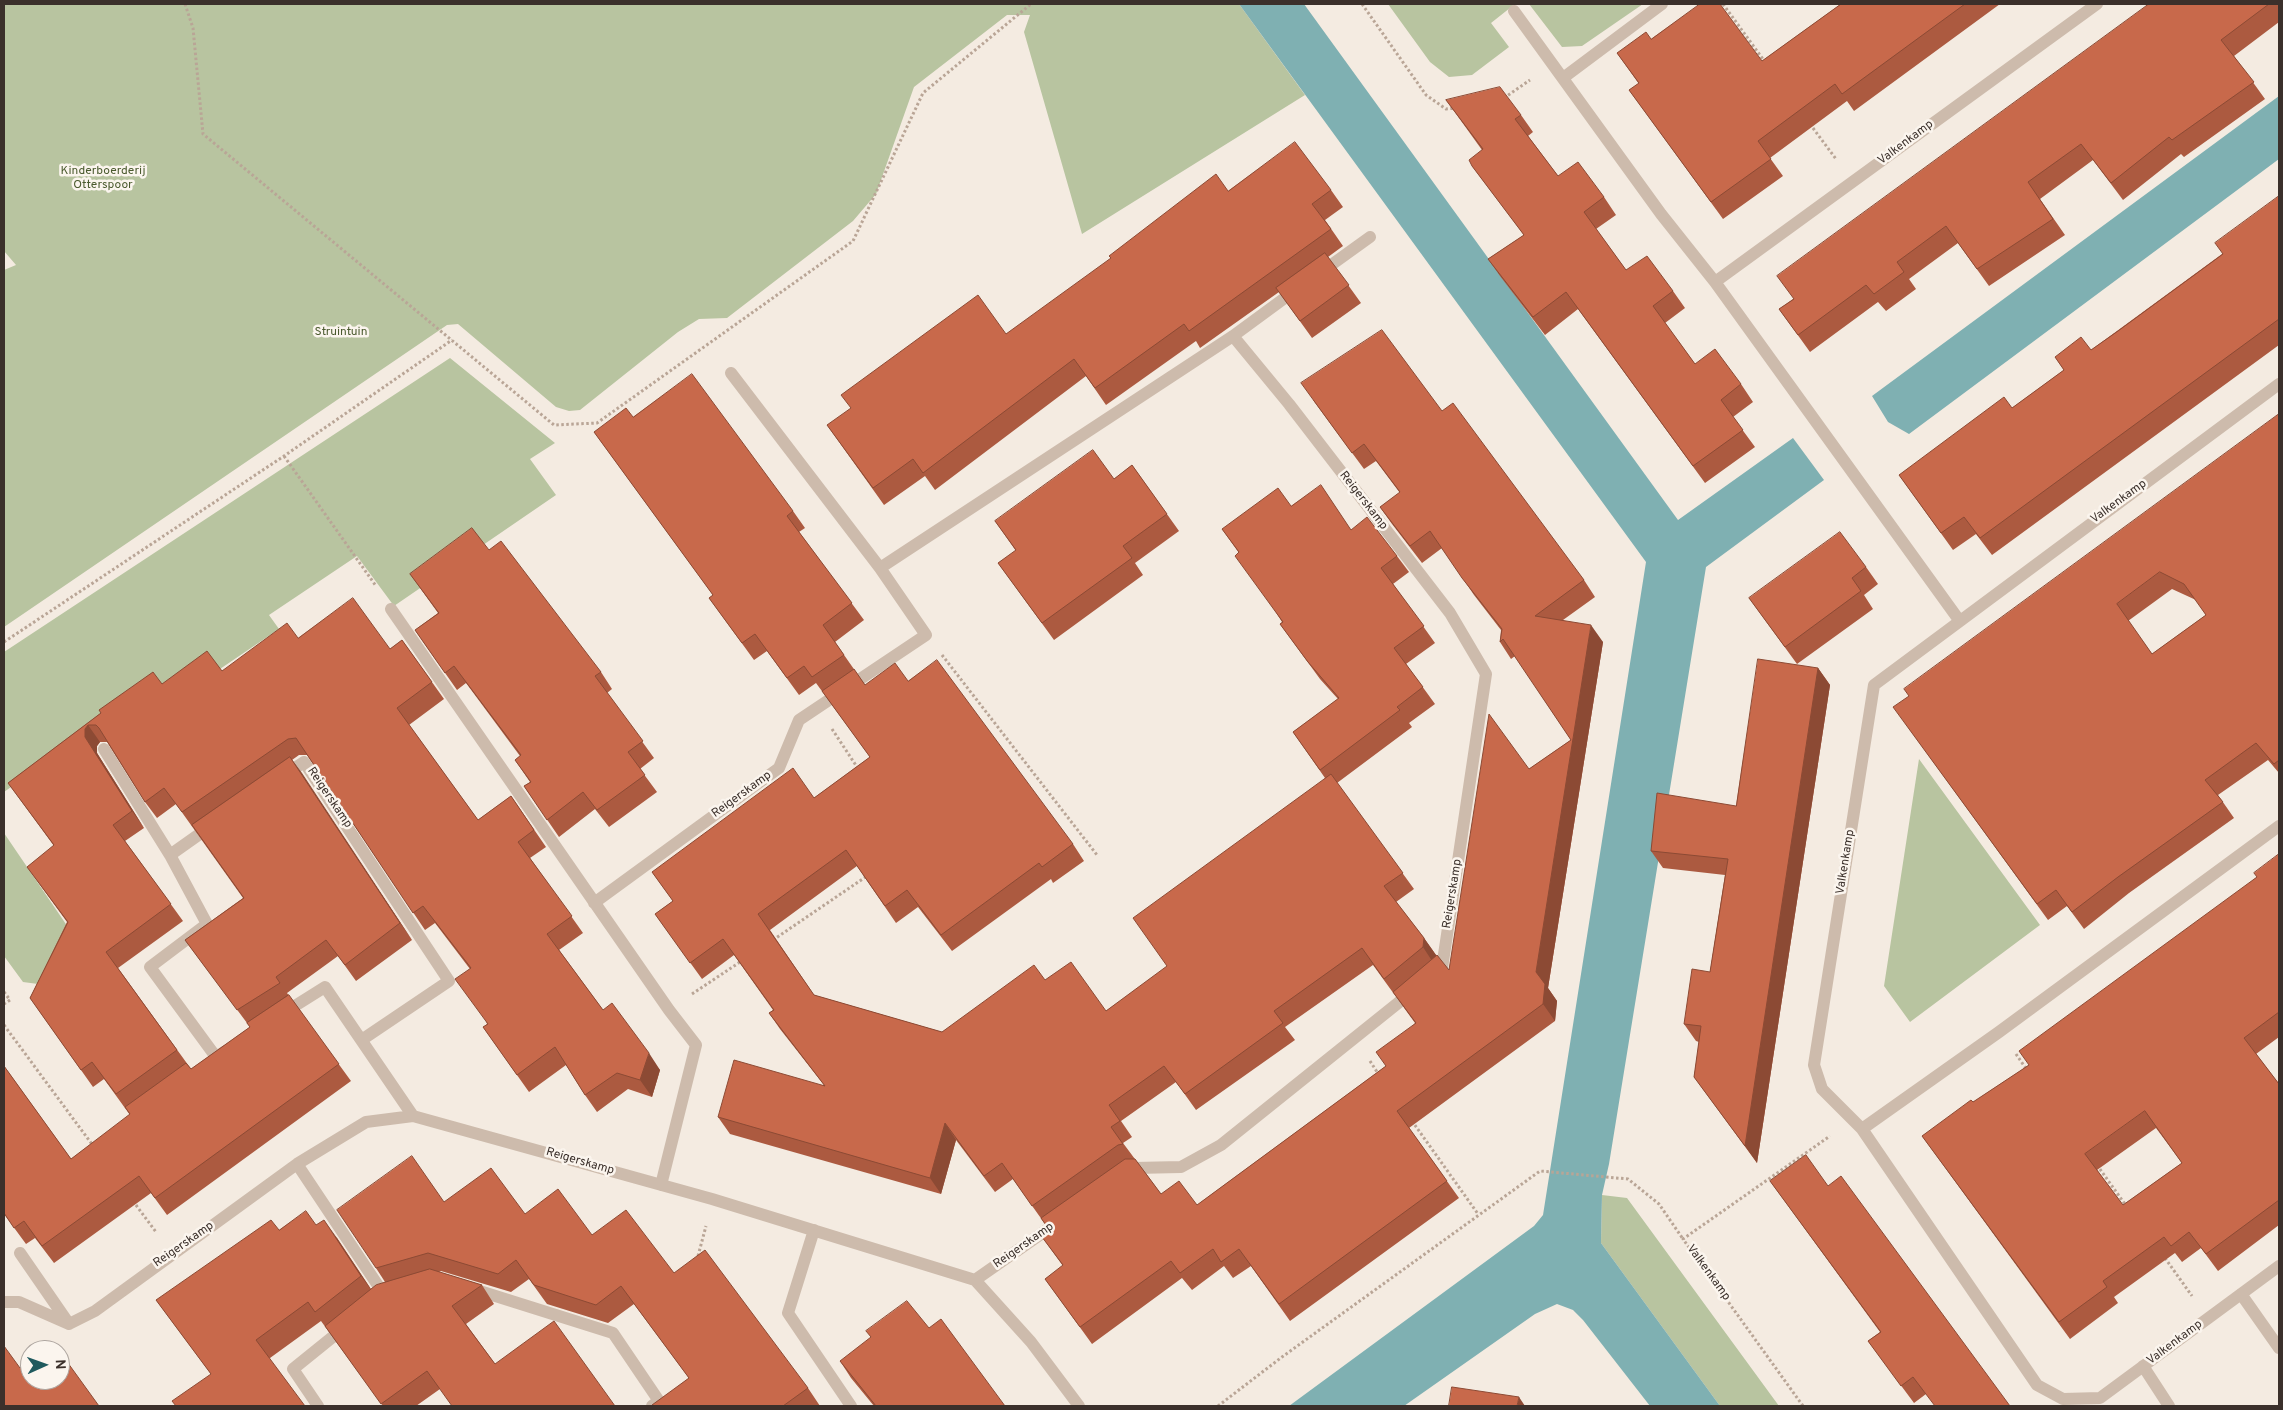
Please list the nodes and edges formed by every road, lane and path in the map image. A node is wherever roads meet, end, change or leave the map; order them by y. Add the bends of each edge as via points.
1 (185, 4) edge
2 (1020, 4) edge
3 (1031, 4) edge
4 (1362, 4) edge
5 (1662, 4) edge
6 (1723, 4) edge
7 (2097, 4) edge
8 (1022, 9) junction
9 (1514, 11) dead end
10 (1552, 64) junction
11 (1768, 66) edge
12 (1562, 78) junction
13 (1503, 99) edge
14 (1465, 106) edge
15 (1808, 120) edge
16 (1853, 182) junction
17 (1370, 237) dead end
18 (1715, 282) junction
19 (1233, 336) junction
20 (452, 340) junction
21 (731, 373) dead end
22 (2279, 384) edge
23 (284, 456) junction
24 (880, 568) junction
25 (391, 609) joint
26 (1959, 620) junction
27 (926, 635) junction
28 (4, 642) edge
29 (818, 708) junction
30 (104, 749) edge
31 (861, 774) edge
32 (273, 784) edge
33 (225, 817) edge
34 (2279, 826) edge
35 (170, 855) junction
36 (1097, 855) dead end
37 (869, 875) edge
38 (594, 903) junction
39 (765, 945) edge
40 (749, 956) edge
41 (4, 992) edge
42 (4, 1004) edge
43 (668, 1010) junction
44 (271, 1022) edge
45 (4, 1025) edge
46 (1999, 1032) junction
47 (363, 1039) junction
48 (1354, 1039) junction
49 (240, 1042) edge
50 (2028, 1072) edge
51 (1382, 1078) edge
52 (413, 1116) junction
53 (1410, 1118) edge
54 (1862, 1129) junction
55 (100, 1140) edge
56 (92, 1146) junction
57 (98, 1154) edge
58 (2092, 1159) edge
59 (297, 1164) junction
60 (1118, 1180) edge
61 (661, 1185) junction
62 (712, 1199) junction
63 (132, 1200) edge
64 (1070, 1213) edge
65 (1478, 1214) junction
66 (2133, 1215) edge
67 (814, 1230) junction
68 (1684, 1239) junction
69 (20, 1252) dead end
70 (2162, 1254) edge
71 (173, 1255) junction
72 (697, 1264) edge
73 (2279, 1266) edge
74 (975, 1280) junction
75 (462, 1285) edge
76 (2241, 1294) junction
77 (4, 1302) edge
78 (370, 1308) edge
79 (2208, 1318) junction
80 (354, 1320) edge
81 (69, 1324) junction
82 (2279, 1348) edge
83 (2144, 1366) junction
84 (2064, 1403) edge
85 (318, 1406) edge
86 (652, 1406) edge
87 (851, 1406) edge
88 (1079, 1406) edge
89 (1218, 1406) edge
90 (1803, 1406) edge
91 (2169, 1406) edge

1 - 20 path via 194,28 202,134
2 - 8 path
3 - 8 path
4 - 14 path via 1426,95 1446,110
5 - 12 street
6 - 11 path
7 - 16 street, Valkenkamp
8 - 20 path via 923,94 853,241 597,423 554,425
9 - 10 street
10 - 12 street
10 - 13 path
12 - 18 street
15 - 16 path
16 - 18 street, Valkenkamp
17 - 19 street
18 - 26 street
19 - 24 street
19 - 48 street, Reigerskamp via 1450,613 1486,674 1442,968
20 - 23 path
21 - 24 street
22 - 26 street, Valkenkamp
23 - 25 path
23 - 28 path
24 - 27 street
25 - 38 street
26 - 54 street, Valkenkamp via 1874,685 1814,1065 1822,1089
27 - 29 street, Reigerskamp
27 - 36 path
29 - 31 path
29 - 38 street, Reigerskamp via 799,720 779,768
30 - 35 street
32 - 47 street, Reigerskamp via 304,762 449,981
33 - 35 street
34 - 46 street
35 - 49 street via 207,924 150,967 212,1060
37 - 39 path
38 - 43 street
40 - 43 path
41 - 42 path via 10,1000
43 - 61 street via 696,1046
44 - 47 street via 325,987
45 - 56 path
46 - 50 path
46 - 54 street
47 - 52 street
48 - 51 path
48 - 60 street, Reigerskamp via 1221,1145 1181,1167 1134,1168
52 - 59 street, Reigerskamp via 366,1122
52 - 61 street, Reigerskamp
53 - 65 path
54 - 68 path, Valkenkamp via 1834,1134
54 - 84 street, Valkenkamp via 2037,1385
55 - 56 path
56 - 57 path
58 - 66 path
59 - 71 street, Reigerskamp
59 - 78 street via 389,1295
61 - 62 street, Reigerskamp
62 - 67 street, Reigerskamp
62 - 72 path
63 - 71 path
64 - 74 street, Reigerskamp
65 - 68 path via 1540,1171 1628,1179 1660,1204
65 - 89 path
67 - 74 street, Reigerskamp
67 - 87 street via 788,1313
68 - 90 path, Valkenkamp
69 - 81 street
70 - 79 path
71 - 81 street, Reigerskamp via 95,1311
73 - 76 street, Valkenkamp
74 - 88 street via 1031,1342
75 - 86 street via 613,1333 659,1401
76 - 79 street, Valkenkamp
76 - 82 street
77 - 81 street via 19,1302
79 - 83 street, Valkenkamp
80 - 85 street via 292,1369
83 - 84 street, Valkenkamp via 2100,1398
83 - 91 street

